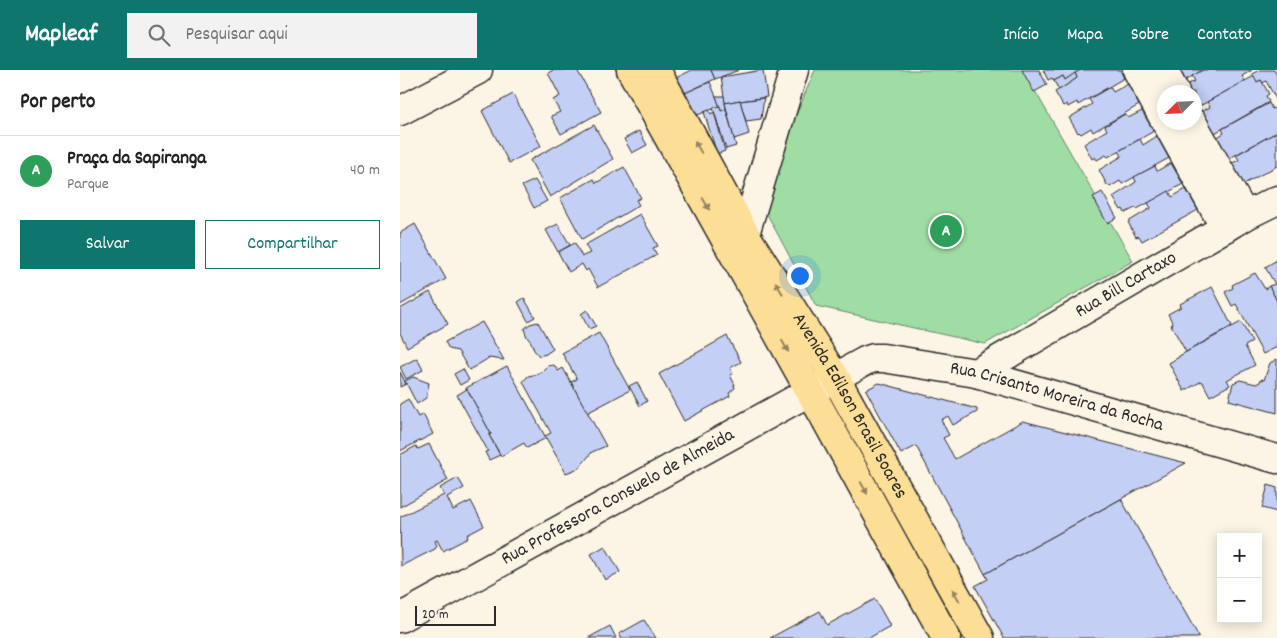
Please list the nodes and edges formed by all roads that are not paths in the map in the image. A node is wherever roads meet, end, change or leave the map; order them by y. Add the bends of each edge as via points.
1 (478, 70) edge
2 (631, 70) edge
3 (656, 70) edge
4 (794, 70) edge
5 (1137, 70) edge
6 (1163, 70) edge
7 (1171, 85) edge
8 (1157, 106) edge
9 (400, 111) edge
10 (1172, 130) edge
11 (1195, 130) edge
12 (1277, 200) edge
13 (1235, 222) junction
14 (737, 239) junction
15 (976, 373) junction
16 (835, 377) junction
17 (810, 391) junction
18 (1277, 459) edge
19 (400, 618) edge
20 (946, 638) edge
21 (980, 638) edge

1 - 9 street
2 -> 14 main road, Avenida Edilson Brasil Soares
14 -> 3 main road, Avenida Edilson Brasil Soares
4 - 14 street
5 - 8 street
6 - 7 street
10 - 13 street
11 - 13 street
12 - 13 street, Rua Bill Cartaxo
13 - 15 street, Rua Bill Cartaxo
16 -> 14 main road, Avenida Edilson Brasil Soares
14 -> 17 main road, Avenida Edilson Brasil Soares
15 - 16 street, Rua Crisanto Moreira da Rocha via 874,358
15 - 18 street, Rua Crisanto Moreira da Rocha
16 - 17 street, Rua Professora Consuelo de Almeida
21 -> 16 main road, Avenida Edilson Brasil Soares
17 - 19 street, Rua Professora Consuelo de Almeida
17 -> 20 main road, Avenida Edilson Brasil Soares

